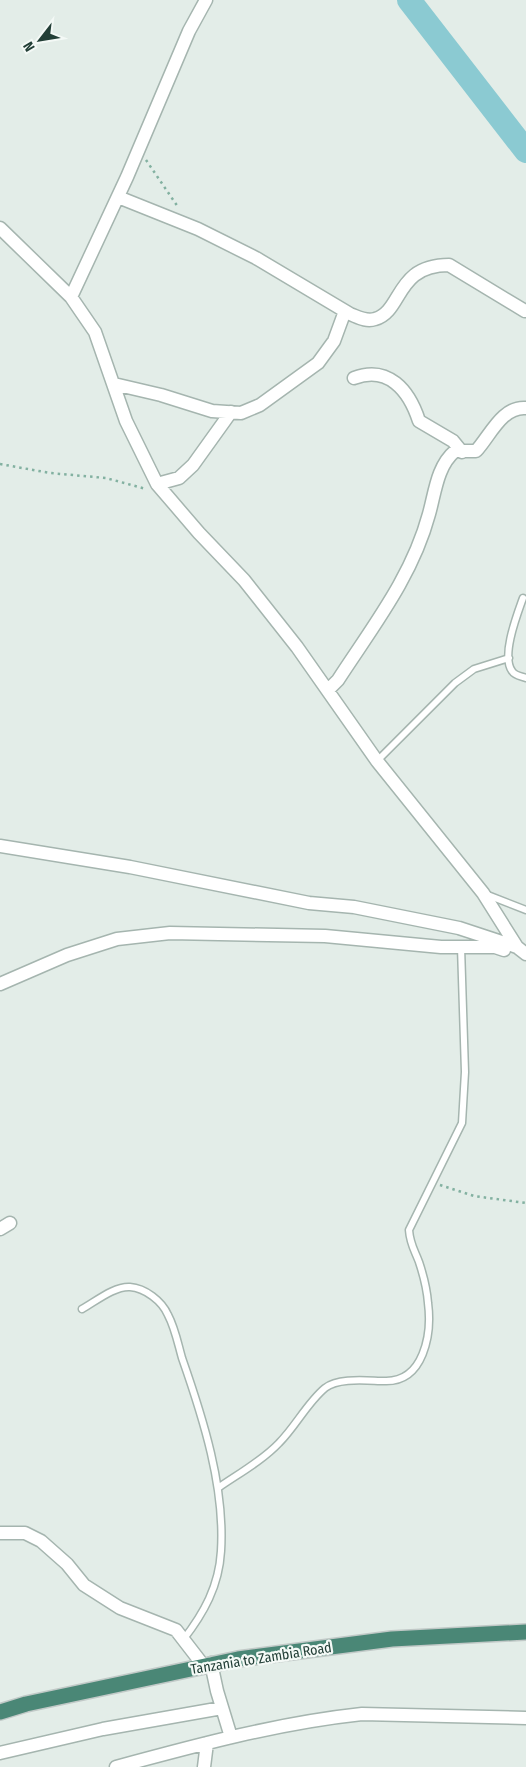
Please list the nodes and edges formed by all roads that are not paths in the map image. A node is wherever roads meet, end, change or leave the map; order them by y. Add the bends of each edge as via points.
1 (206, 0) edge
2 (118, 198) junction
3 (0, 228) edge
4 (71, 297) junction
5 (345, 310) junction
6 (525, 312) edge
7 (354, 378) dead end
8 (114, 384) junction
9 (526, 408) edge
10 (231, 412) junction
11 (462, 452) junction
12 (160, 487) junction
13 (523, 598) dead end
14 (509, 658) junction
15 (526, 678) edge
16 (328, 690) junction
17 (377, 762) junction
18 (0, 846) edge
19 (483, 893) junction
20 (526, 910) edge
21 (461, 947) junction
22 (523, 952) edge
23 (0, 984) edge
24 (82, 1309) dead end
25 (218, 1488) junction
26 (0, 1533) edge
27 (526, 1632) edge
28 (183, 1640) junction
29 (207, 1664) junction
30 (222, 1708) junction
31 (0, 1712) edge
32 (526, 1718) edge
33 (231, 1737) junction
34 (207, 1742) junction
35 (0, 1753) edge
36 (116, 1767) edge
37 (204, 1767) edge

1 - 2 street via 189,31
2 - 4 street
2 - 5 street via 198,229 256,258
3 - 4 street
4 - 8 street via 95,332
5 - 6 street via 365,320 375,320 388,310 398,293 416,274 435,265 449,265
5 - 10 street via 334,341 318,363 260,405 241,413
7 - 11 street via 375,373 386,376 407,394 419,421 453,441
8 - 10 street via 212,411
8 - 12 street via 126,421
9 - 11 street via 506,414 476,451
10 - 12 street via 193,465 179,478
11 - 16 street via 455,452 443,464 425,529 401,585 338,680
12 - 16 street via 244,580
13 - 14 lane via 514,624
14 - 15 lane via 510,670
14 - 17 lane via 474,669 455,683
16 - 17 street
17 - 19 street
18 - 22 street via 459,928
19 - 20 lane
19 - 22 street
21 - 22 street via 495,947
21 - 23 street via 325,936 170,933 117,939 66,955
21 - 25 lane via 465,1072 462,1123 409,1230 410,1246 419,1262 428,1303 426,1348 420,1362 411,1373 395,1382 344,1382 327,1386 279,1443
24 - 25 lane via 128,1287 155,1298 168,1314 202,1415
25 - 28 lane via 221,1550 218,1575 210,1601
26 - 28 street via 25,1534 41,1541 84,1585 120,1608 176,1630
27 - 29 highway, Tanzania to Zambia Road via 392,1640
28 - 29 street
29 - 30 street
29 - 31 highway, Tanzania to Zambia Road
30 - 33 street
30 - 35 street via 103,1728
32 - 33 street via 362,1714 289,1724
33 - 34 street
34 - 36 street
34 - 37 street

